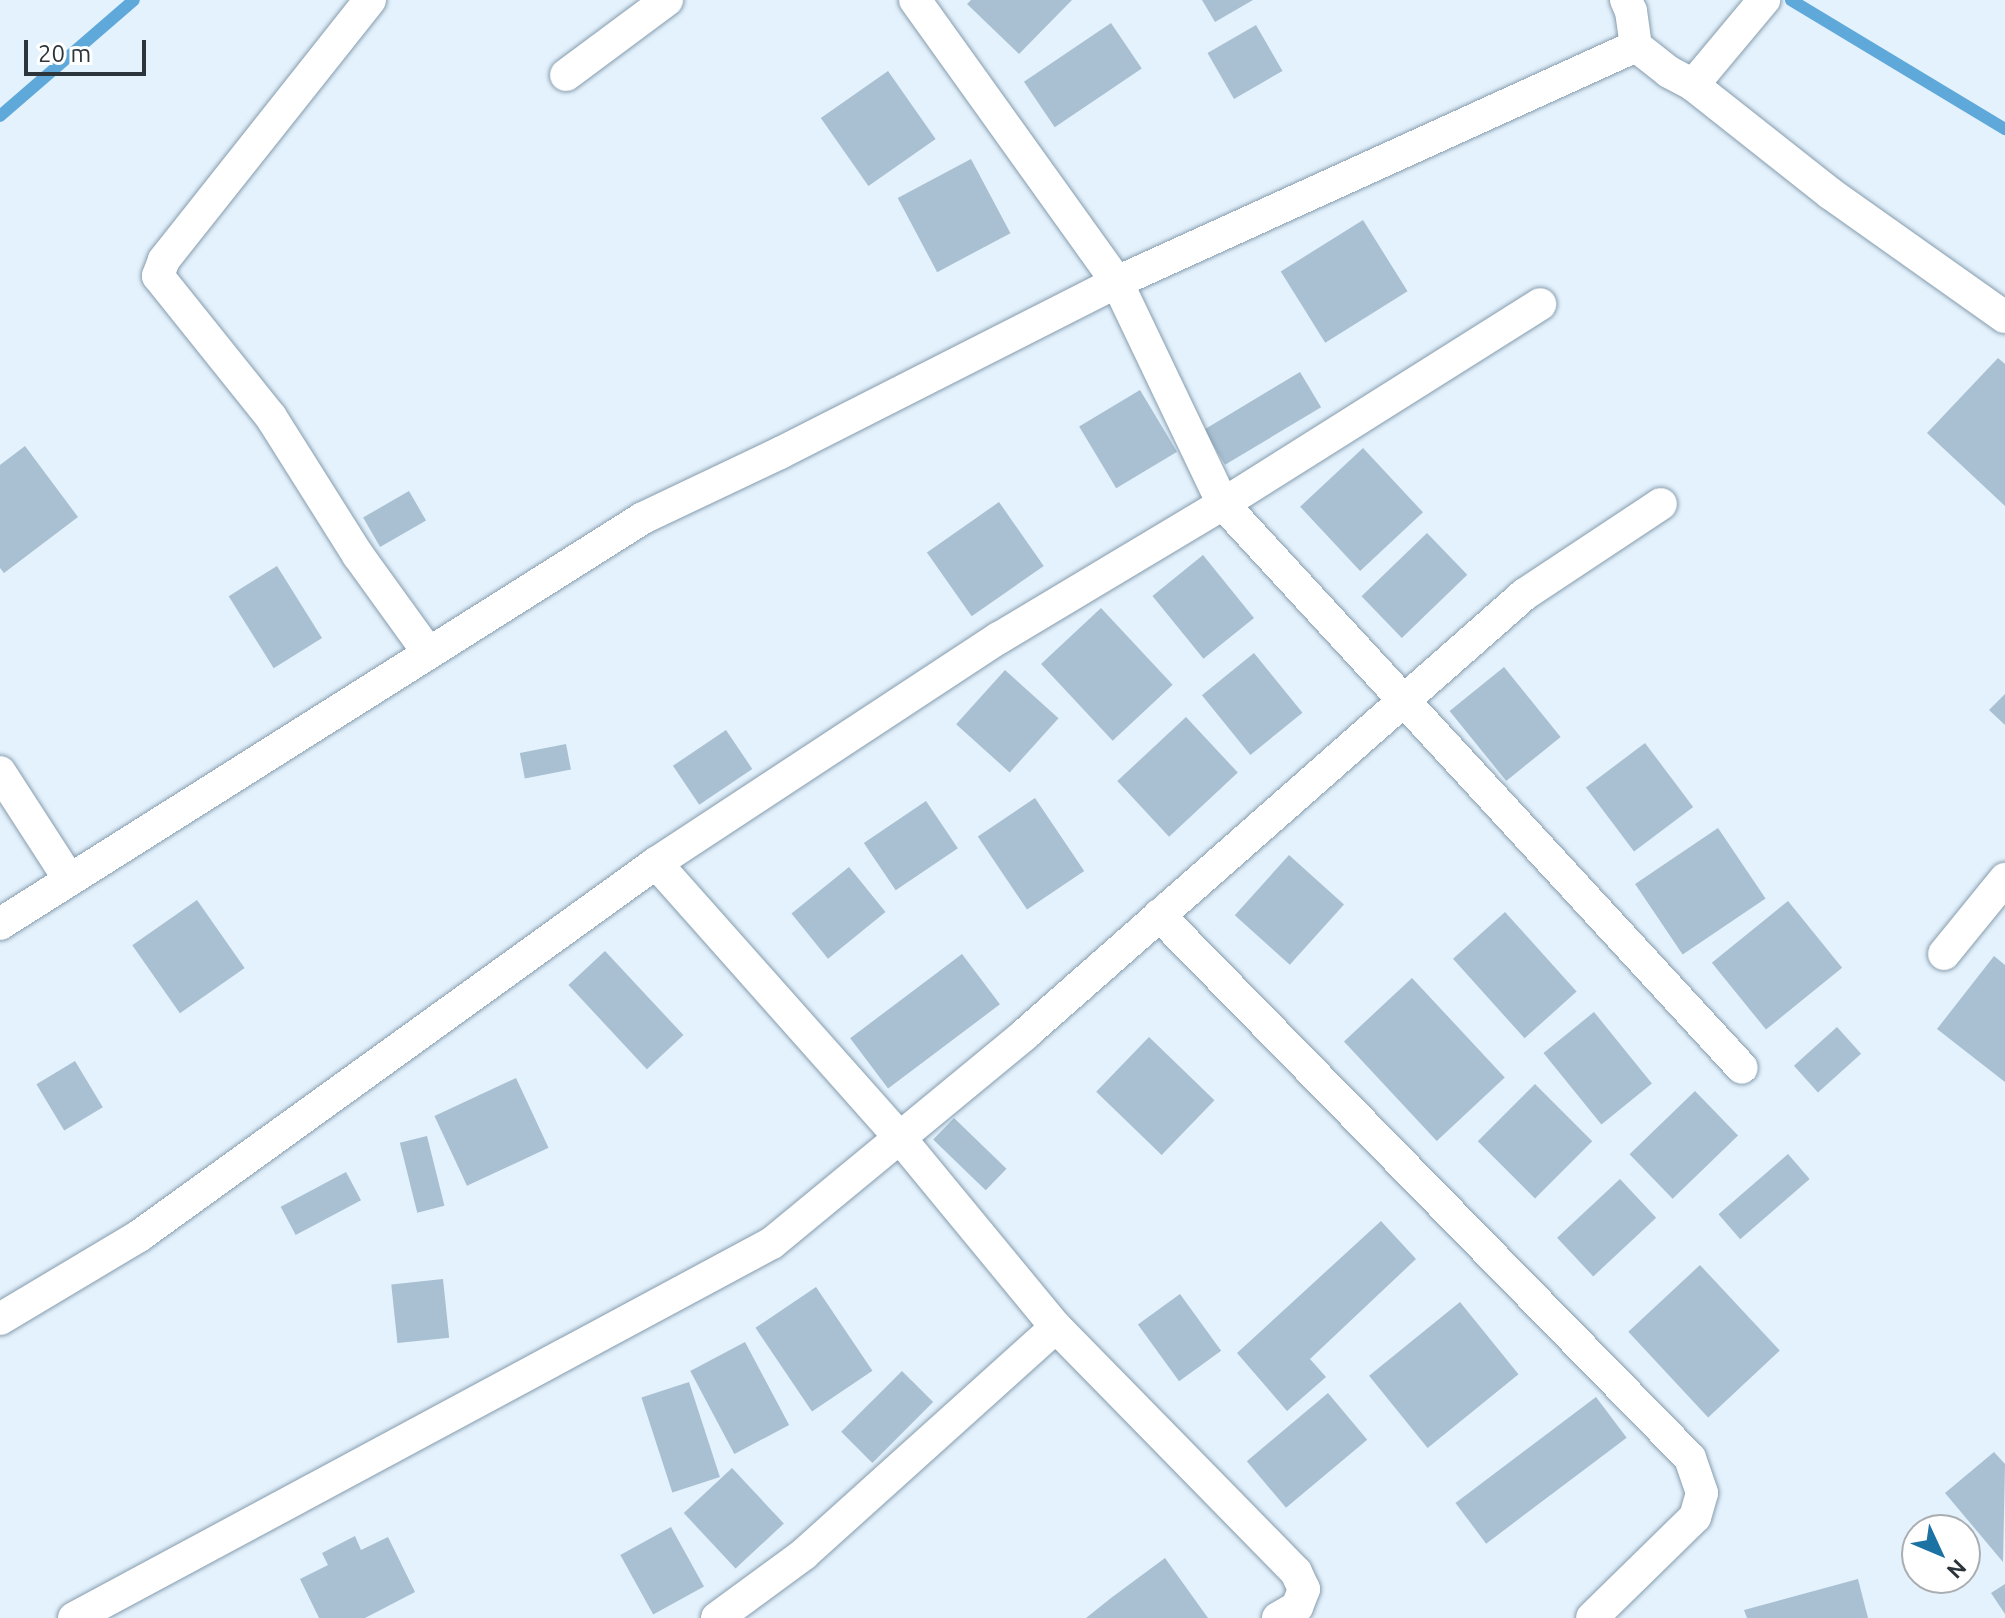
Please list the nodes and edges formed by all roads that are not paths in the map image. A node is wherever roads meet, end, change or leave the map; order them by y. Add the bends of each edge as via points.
1 (370, 0) edge
2 (667, 0) edge
3 (916, 0) edge
4 (1626, 0) edge
5 (1764, 0) edge
6 (1636, 46) junction
7 (566, 75) dead end
8 (1693, 85) junction
9 (1117, 282) junction
10 (1540, 304) dead end
11 (2005, 317) edge
12 (1223, 504) junction
13 (1661, 504) dead end
14 (428, 652) junction
15 (1403, 699) junction
16 (0, 772) edge
17 (656, 863) junction
18 (69, 879) junction
19 (2005, 879) edge
20 (1159, 915) junction
21 (0, 924) edge
22 (1944, 954) dead end
23 (1742, 1068) dead end
24 (900, 1138) junction
25 (0, 1319) edge
26 (1056, 1327) junction
27 (74, 1618) edge
28 (717, 1618) edge
29 (1278, 1618) edge
30 (1592, 1618) edge

1 - 14 street via 164,260 158,276 271,417 358,555
2 - 7 street
3 - 9 street
4 - 6 street
5 - 8 street
6 - 8 street
6 - 9 street
8 - 11 street via 1831,194
9 - 12 street
9 - 14 street via 643,518
10 - 12 street
12 - 15 street
12 - 17 street via 999,638
13 - 15 street via 1525,594
14 - 18 street
15 - 20 street
15 - 23 street
16 - 18 street
17 - 24 street
17 - 25 street via 139,1236
18 - 21 street
19 - 22 street
20 - 24 street
20 - 30 street via 1690,1458 1702,1493 1695,1517
24 - 26 street
24 - 27 street via 772,1243
26 - 28 street via 804,1554
26 - 29 street via 1296,1572 1304,1589 1297,1607

